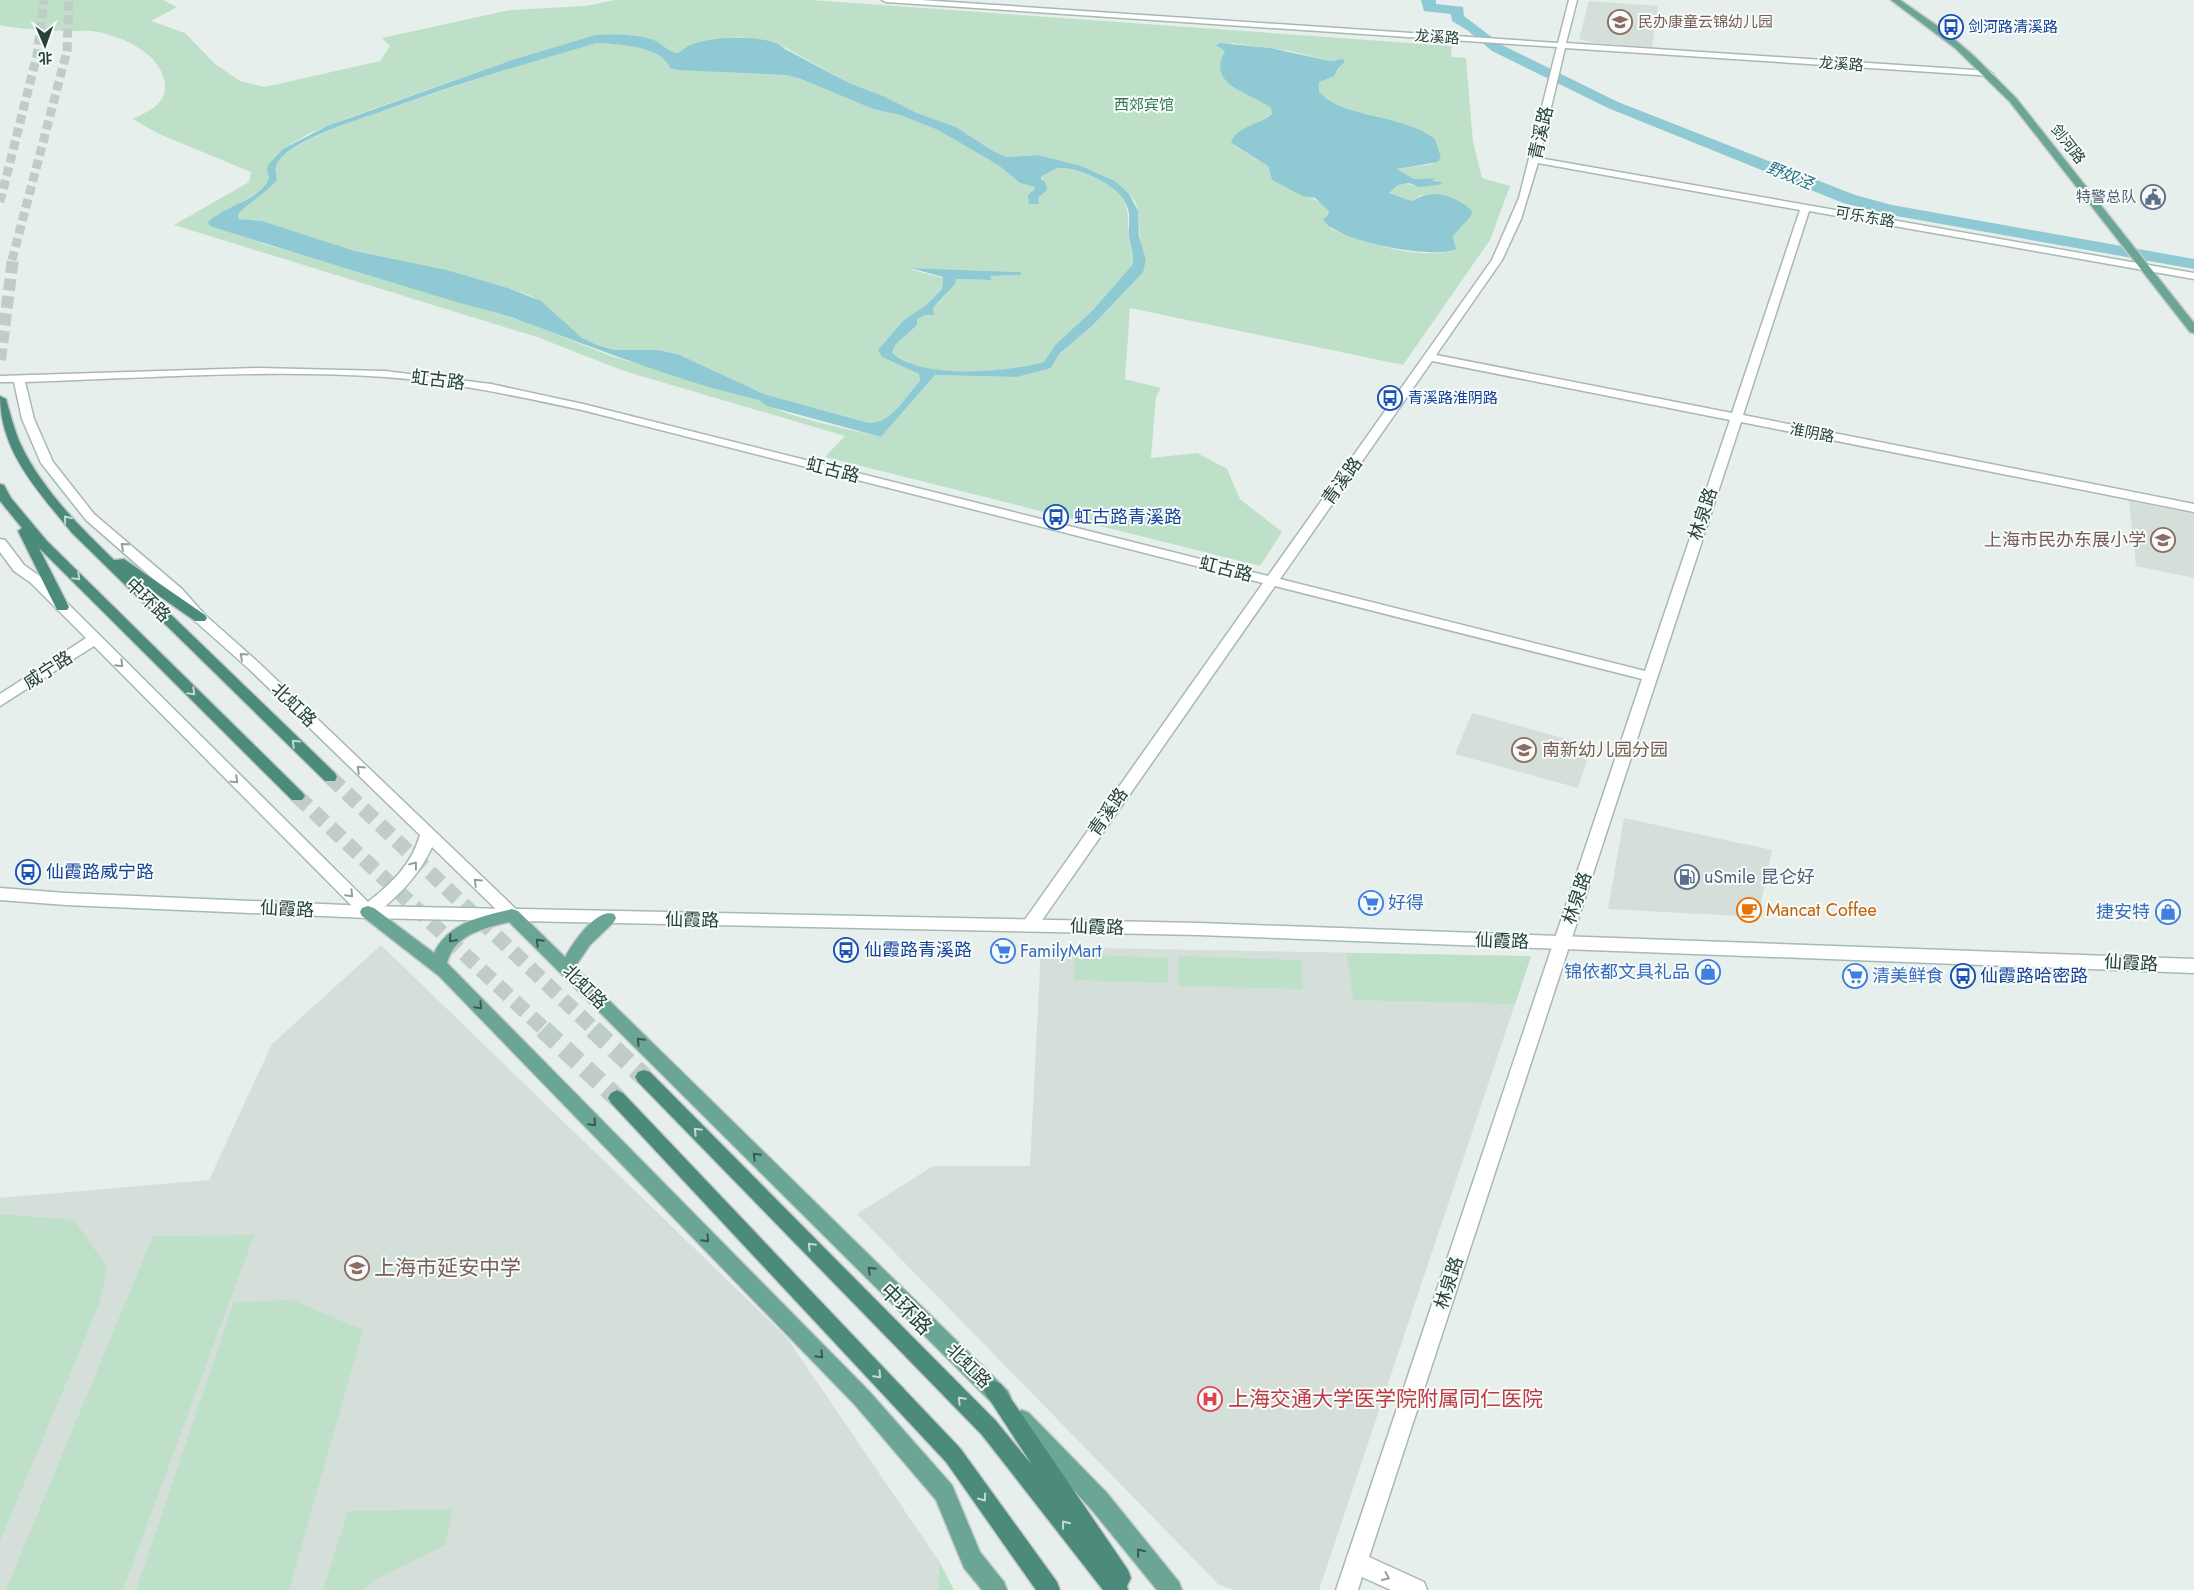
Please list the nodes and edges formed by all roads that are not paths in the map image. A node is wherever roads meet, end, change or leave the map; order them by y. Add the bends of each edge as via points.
1 (886, 0) edge
2 (1573, 0) edge
3 (1894, 0) edge
4 (1562, 45) junction
5 (1989, 74) junction
6 (1535, 160) junction
7 (1806, 207) junction
8 (2143, 266) junction
9 (2194, 276) edge
10 (2194, 330) edge
11 (1430, 356) junction
12 (19, 378) junction
13 (0, 379) edge
14 (0, 399) edge
15 (1734, 418) junction
16 (0, 488) edge
17 (12, 507) junction
18 (2194, 508) edge
19 (85, 538) junction
20 (0, 543) edge
21 (1270, 580) junction
22 (62, 607) junction
23 (200, 618) junction
24 (95, 639) junction
25 (1651, 677) junction
26 (0, 701) edge
27 (330, 777) tunnel mouth
28 (297, 796) tunnel mouth
29 (428, 834) junction
30 (0, 894) edge
31 (368, 912) junction
32 (512, 916) junction
33 (608, 918) junction
34 (1030, 925) junction
35 (1562, 943) junction
36 (438, 966) junction
37 (2194, 966) edge
38 (566, 968) junction
39 (644, 1077) tunnel mouth
40 (616, 1098) tunnel mouth
41 (994, 1391) junction
42 (1356, 1563) junction
43 (996, 1590) edge
44 (1049, 1590) edge
45 (1118, 1590) edge
46 (1128, 1590) edge
47 (1171, 1590) edge
48 (1347, 1590) edge
49 (1416, 1590) edge

1 - 4 street, 龙溪路
2 - 4 street, 青溪路
3 - 5 main road, 剑河路 via 1951,40
4 - 5 street, 龙溪路
4 - 6 street, 青溪路
5 - 8 main road, 剑河路 via 2031,122
6 - 7 street, 可乐东路
6 - 11 street, 青溪路 via 1508,240
7 - 8 street, 可乐东路
7 - 15 street, 林泉路
8 - 9 street, 可乐东路
8 - 10 main road, 剑河路
11 - 15 street, 淮阴路
11 - 21 street, 青溪路
12 - 13 street, 虹古路
12 - 21 street, 虹古路 via 328,372 394,375 491,387 583,407
23 -> 12 street, 北虹路 via 176,592 90,517 47,463 28,419
19 -> 14 highway, 中环路 via 40,486 18,450
15 - 18 street, 淮阴路
15 - 25 street, 林泉路
16 - 17 highway, 中环路
17 - 22 highway
17 -> 28 highway, 中环路 via 42,544
19 - 23 highway
27 -> 19 highway, 中环路
20 - 22 street via 19,568 36,580
21 - 25 street, 虹古路
21 - 34 street, 青溪路
22 - 24 street
29 -> 23 street, 北虹路
24 - 26 street, 威宁路
24 -> 31 street
25 - 35 street, 林泉路
31 -> 29 street via 415,863 426,845
32 -> 29 street, 北虹路
30 - 31 street, 仙霞路
31 - 32 street, 仙霞路
31 - 36 main road
32 - 33 street, 仙霞路
32 -> 36 main road via 454,934 440,955
38 -> 32 main road, 北虹路
33 - 34 street, 仙霞路
33 - 38 main road via 584,940
34 - 35 street, 仙霞路
35 - 37 street, 仙霞路
35 - 42 street, 林泉路
36 -> 43 main road via 862,1398 944,1493 972,1560
41 -> 38 main road, 北虹路
45 -> 39 highway, 中环路 via 989,1428
40 -> 44 highway via 953,1456
41 - 46 highway
47 -> 41 main road, 北虹路 via 1099,1501
42 - 48 street, 林泉路
42 -> 49 street

